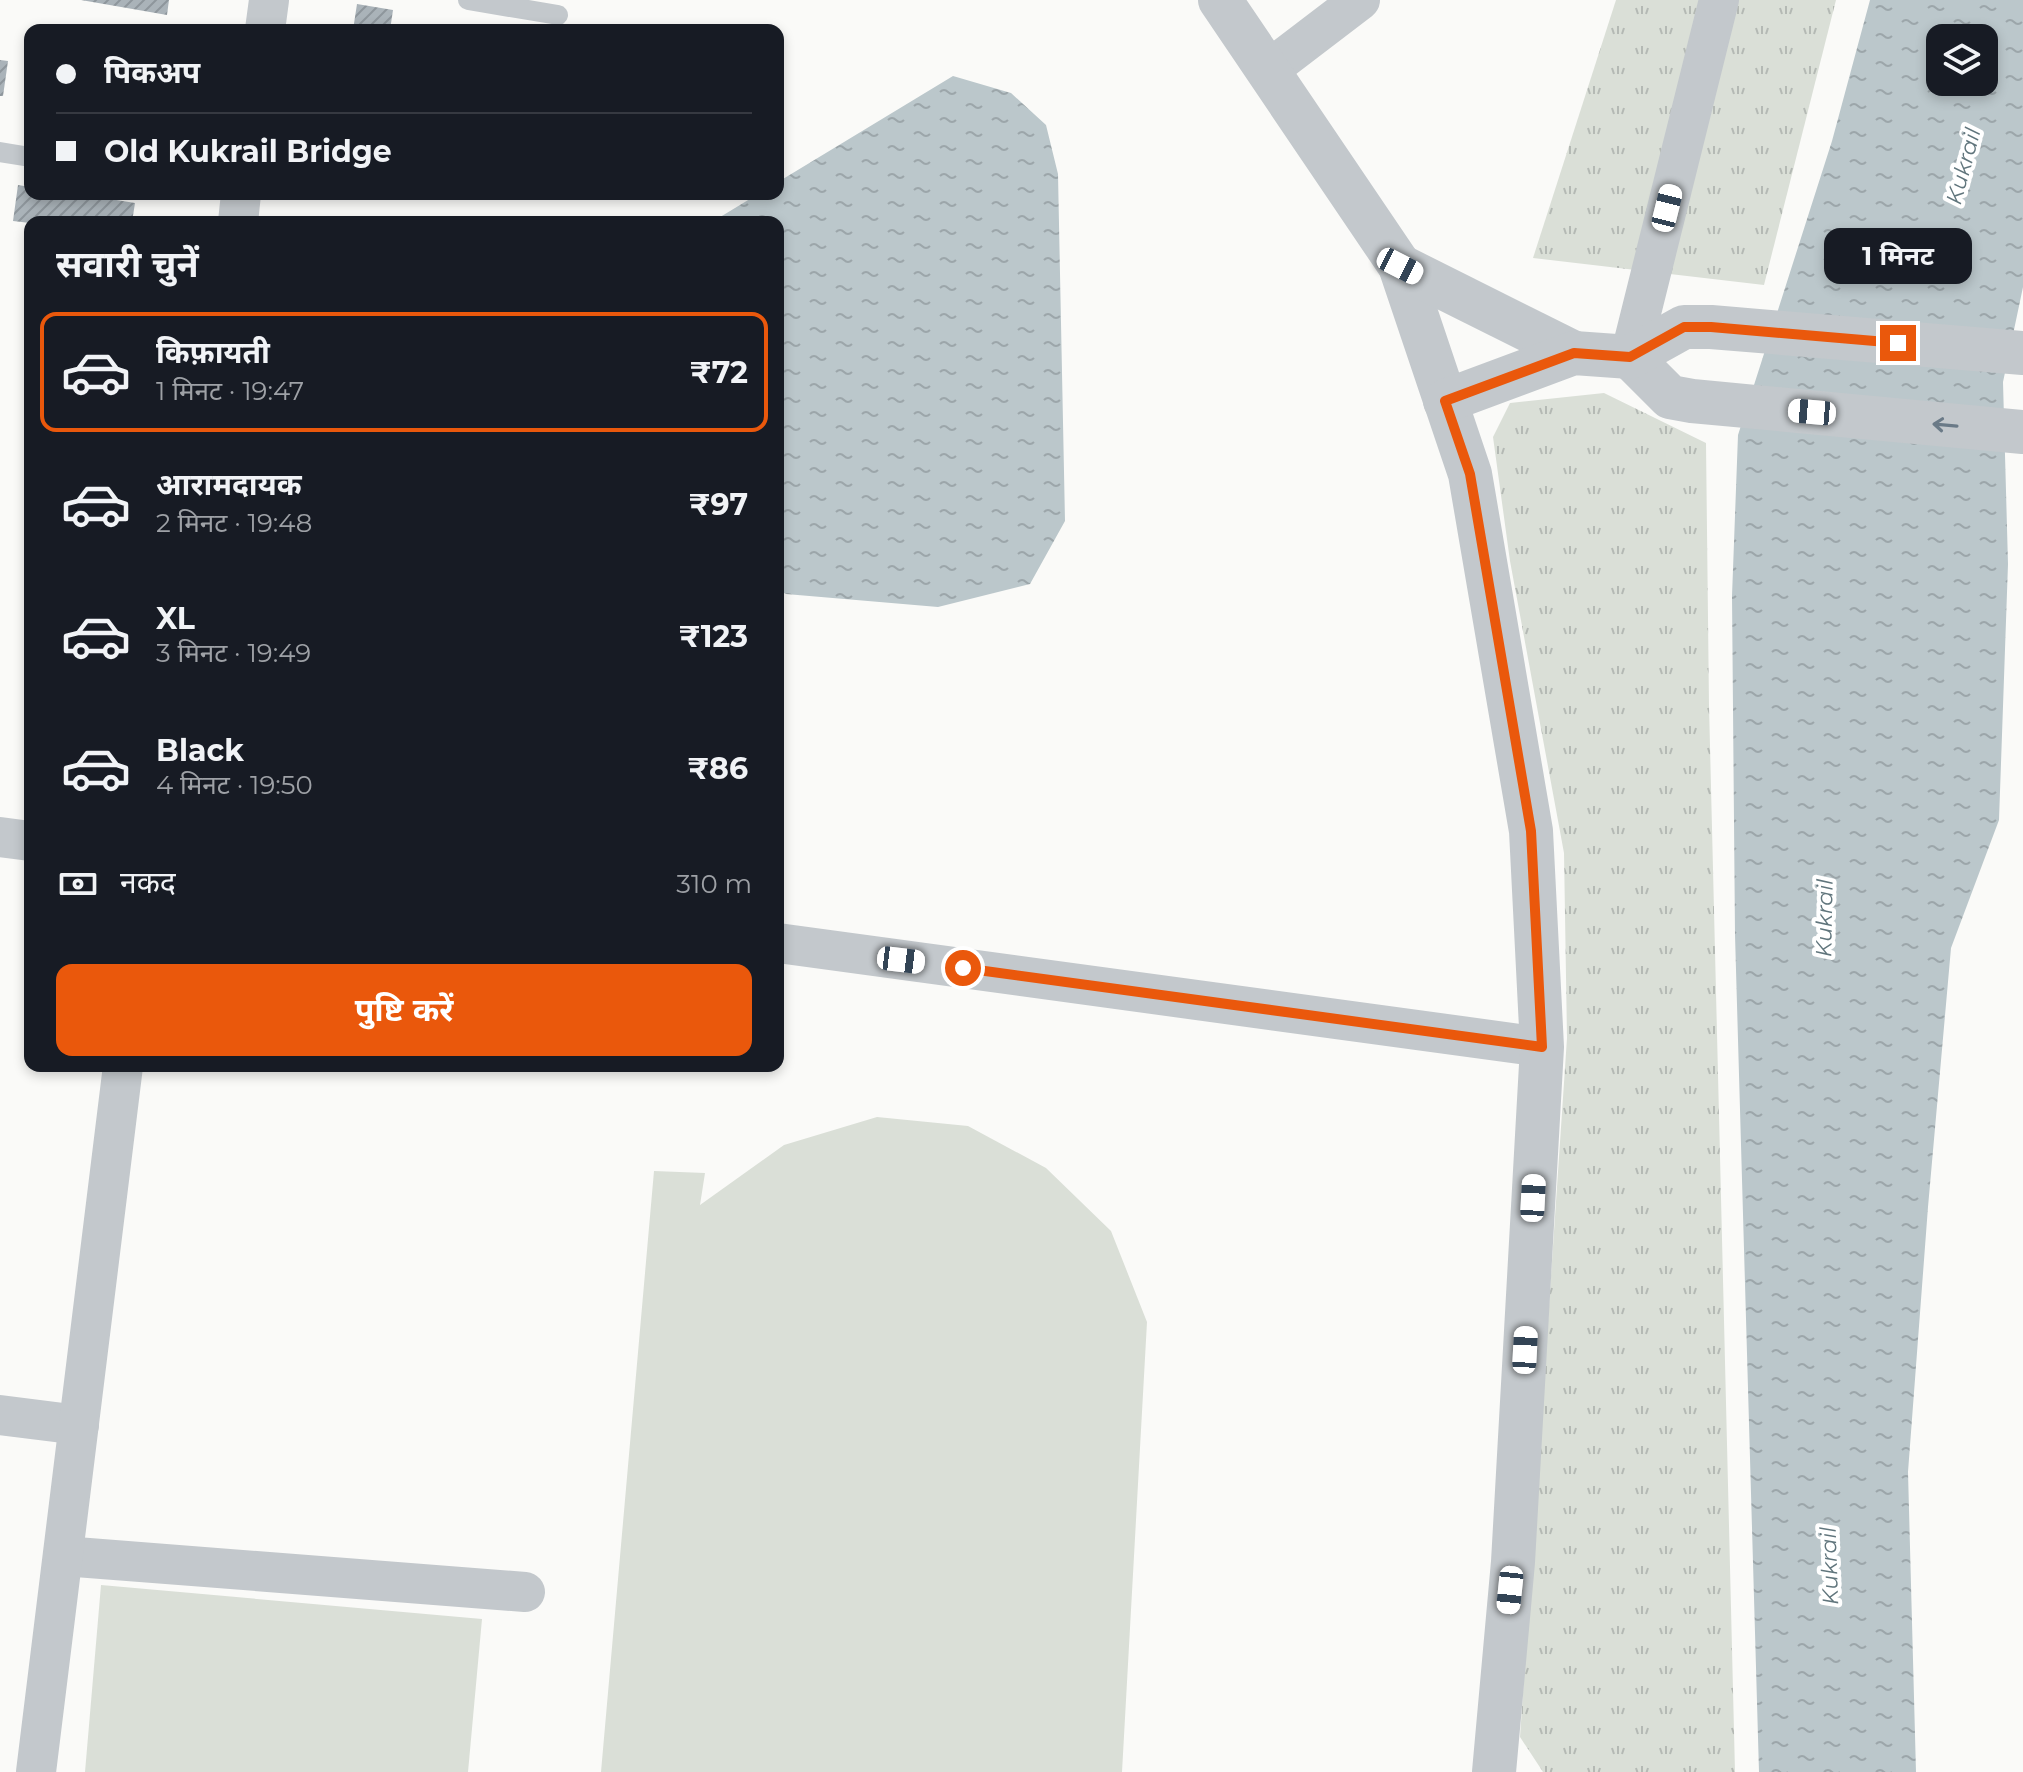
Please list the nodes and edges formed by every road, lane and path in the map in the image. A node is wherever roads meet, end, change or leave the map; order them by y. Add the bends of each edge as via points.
1 (269, 0) edge
2 (468, 0) edge
3 (1220, 0) edge
4 (1360, 0) edge
5 (1719, 0) edge
6 (558, 15) edge
7 (266, 24) edge
8 (1267, 71) junction
9 (0, 152) edge
10 (24, 156) edge
11 (1400, 266) junction
12 (1574, 353) junction
13 (2023, 353) edge
14 (1630, 357) junction
15 (1445, 401) junction
16 (2023, 432) edge
17 (0, 837) edge
18 (24, 840) edge
19 (784, 944) edge
20 (1542, 1047) junction
21 (122, 1072) edge
22 (0, 1415) edge
23 (79, 1425) junction
24 (63, 1556) junction
25 (525, 1592) dead end
26 (1497, 1767) edge
27 (36, 1772) edge

1 - 7 street
2 - 6 lane
3 - 8 street
4 - 8 street
5 - 14 street
8 - 11 street
9 - 10 lane
11 - 12 street
11 - 15 street
12 - 14 street
12 - 15 street
13 - 14 street via 1684,327
16 -> 14 street via 1670,397
15 - 20 street via 1470,474 1531,831
17 - 18 street
19 - 20 street
20 - 26 street
21 - 23 street
22 - 23 street
23 - 24 street
24 - 25 street
24 - 27 street

